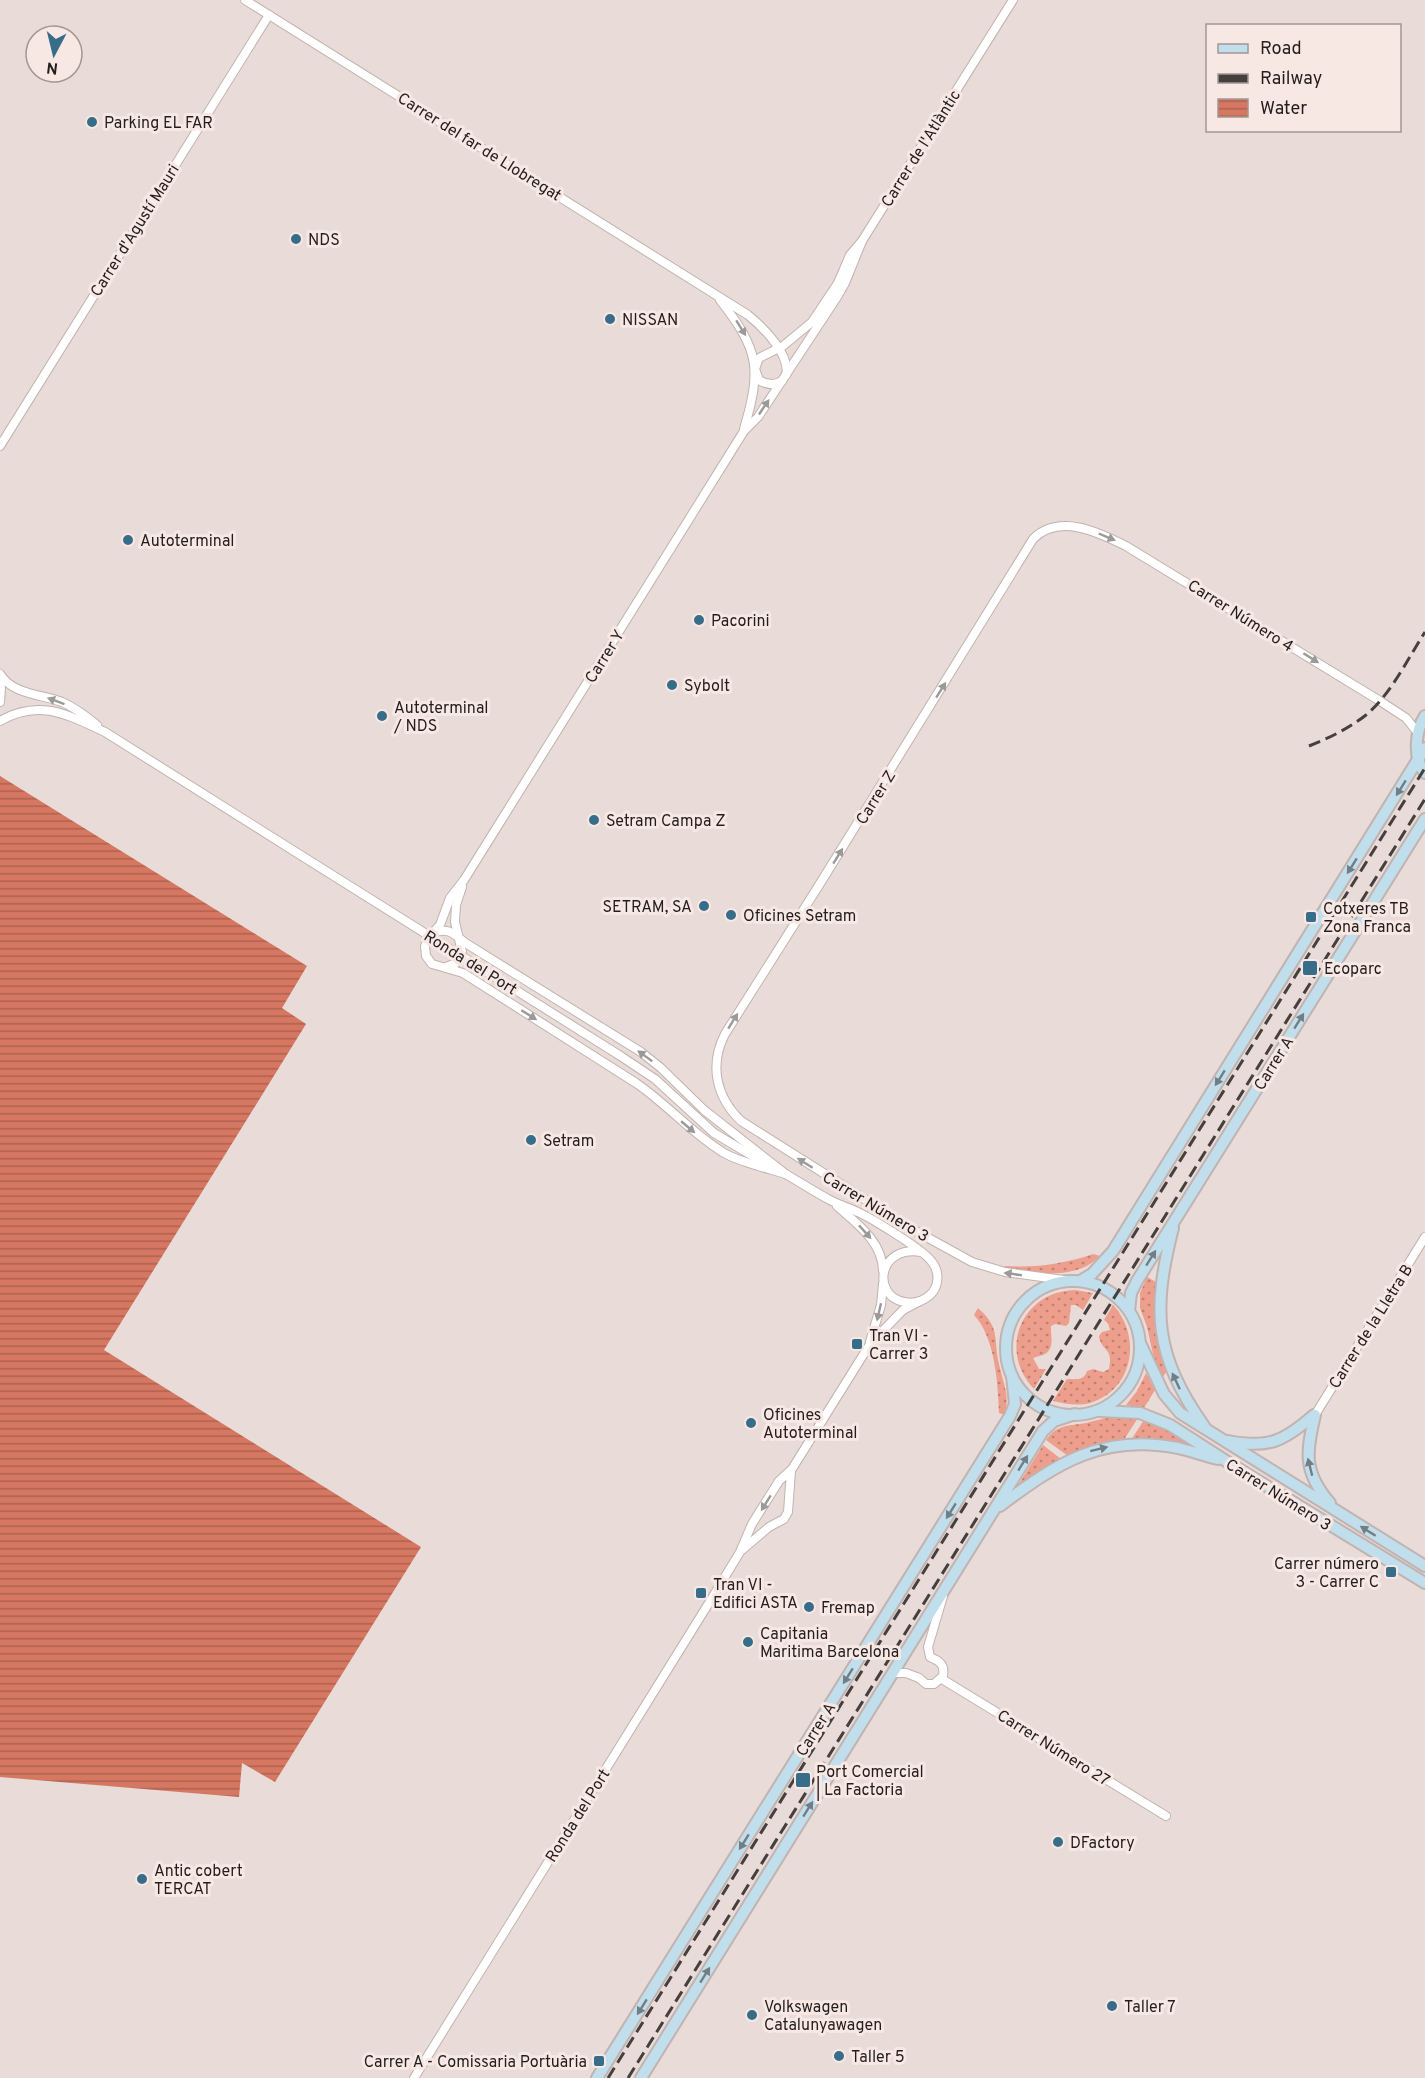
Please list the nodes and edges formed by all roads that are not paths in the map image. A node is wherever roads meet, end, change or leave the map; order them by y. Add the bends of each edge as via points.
1 (245, 0) edge
2 (1012, 0) edge
3 (269, 15) junction
4 (862, 241) junction
5 (715, 294) junction
6 (778, 348) junction
7 (768, 353) junction
8 (786, 361) junction
9 (755, 369) junction
10 (784, 378) junction
11 (744, 431) junction
12 (0, 446) edge
13 (1051, 528) joint
14 (0, 674) edge
15 (0, 679) edge
16 (0, 702) edge
17 (1425, 716) edge
18 (0, 721) edge
19 (105, 732) junction
20 (1418, 733) junction
21 (1425, 748) edge
22 (1418, 759) junction
23 (1425, 773) edge
24 (1425, 819) edge
25 (464, 880) junction
26 (433, 933) junction
27 (459, 938) junction
28 (441, 967) junction
29 (716, 1075) joint
30 (786, 1174) junction
31 (831, 1200) junction
32 (1176, 1216) junction
33 (1425, 1237) edge
34 (921, 1252) junction
35 (884, 1277) junction
36 (1076, 1281) junction
37 (920, 1302) junction
38 (1129, 1311) junction
39 (1139, 1339) junction
40 (870, 1344) junction
41 (1012, 1376) junction
42 (1094, 1411) junction
43 (1075, 1414) junction
44 (1314, 1414) junction
45 (1207, 1431) junction
46 (1223, 1440) junction
47 (1226, 1461) junction
48 (792, 1469) junction
49 (995, 1509) junction
50 (1338, 1512) junction
51 (740, 1552) junction
52 (1425, 1566) edge
53 (1425, 1583) edge
54 (945, 1589) junction
55 (894, 1673) junction
56 (942, 1679) junction
57 (1166, 1816) dead end
58 (414, 2078) edge
59 (597, 2078) edge
60 (641, 2078) edge

1 - 3 street, Carrer del far de Llobregat
2 - 4 street, Carrer de l'Atlàntic
3 - 5 street, Carrer del far de Llobregat
3 - 12 street, Carrer d'Agustí Mauri
4 - 6 street, Carrer de l'Atlàntic via 812,322
4 - 10 street via 842,289
5 - 6 street, Carrer del far de Llobregat via 754,319
5 -> 9 street via 744,332
6 - 7 street, Carrer de l'Atlàntic
6 - 8 street, Carrer del far de Llobregat
7 - 8 street via 780,355
7 - 9 street via 759,358
8 - 10 street
9 - 10 street via 763,383 773,385
9 - 11 street via 754,396
11 -> 10 street
11 - 25 street, Carrer Y
13 -> 20 street, Carrer Número 4 via 1079,528 1126,546 1380,701 1406,718
29 -> 13 street, Carrer Z via 725,1034 1033,539
19 -> 14 street via 72,707 17,689
15 - 16 street
17 - 20 main road
18 - 19 street via 19,712 48,710
19 - 30 street, Ronda del Port, bridge via 619,1055 654,1079 714,1133
20 - 22 main road
21 - 22 main road
22 - 23 main road
22 -> 36 main road via 1113,1251 1092,1274
32 -> 24 main road, Carrer A
25 - 26 street
25 - 27 street via 455,910
26 - 27 street via 446,930
26 - 28 street via 426,941 426,956
27 - 28 street via 460,957 453,965
30 -> 27 street via 704,1110 641,1052
28 -> 30 street via 463,973 636,1083 726,1154
36 -> 29 street, Carrer Número 3 via 988,1268 919,1234 741,1121 726,1103
30 - 31 street, Ronda del Port
31 - 34 street via 860,1213
31 -> 35 street, Carrer Número 3 via 870,1238 880,1255
38 -> 32 main road, Carrer A via 1133,1288
45 -> 32 main road via 1174,1378 1161,1333 1161,1285
33 - 44 street, Carrer de la Lletra B
34 - 35 street via 897,1253 888,1262
34 - 37 street via 932,1261 937,1278 932,1293
35 - 37 street via 889,1293 899,1301
35 -> 40 street
36 - 38 main road via 1109,1290
36 - 41 main road via 1039,1290 1017,1311 1006,1337
37 - 40 street via 903,1310
38 - 39 main road
39 - 42 main road via 1139,1360 1129,1386 1117,1400
39 - 45 main road, Carrer Número 3 via 1172,1405
40 - 48 street, Ronda del Port
41 - 43 main road via 1038,1404
41 -> 59 main road, Carrer A via 1014,1404 1008,1420
42 - 43 main road
42 - 47 main road, Carrer Número 3 via 1131,1412 1156,1418
49 -> 43 main road via 1042,1431 1054,1421
44 - 46 main road via 1294,1432 1276,1441 1253,1444
50 -> 44 main road via 1320,1491 1311,1472 1307,1453
45 - 46 main road, Carrer Número 3
46 - 50 main road, Carrer Número 3
49 -> 47 main road via 1064,1462 1101,1448 1161,1446
47 - 53 main road, Carrer Número 3
48 -> 51 street, Ronda del Port via 773,1490
48 - 51 street, Ronda del Port via 784,1519
49 - 54 main road
52 -> 50 main road, Carrer Número 3
51 - 58 street, Ronda del Port
54 - 55 main road
54 - 56 street via 928,1647 930,1657 943,1667
55 - 56 street via 906,1673 930,1685
60 -> 55 main road
56 - 57 street, Carrer Número 27

